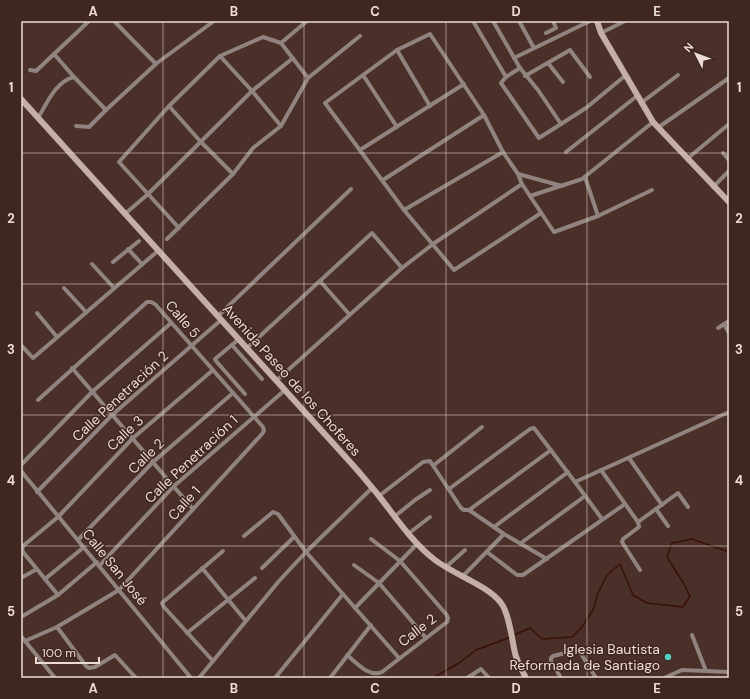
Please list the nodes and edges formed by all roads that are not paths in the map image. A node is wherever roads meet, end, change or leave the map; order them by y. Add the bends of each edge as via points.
1 (89, 21) edge
2 (114, 21) edge
3 (214, 21) edge
4 (308, 21) edge
5 (473, 21) edge
6 (493, 21) edge
7 (519, 21) edge
8 (553, 21) edge
9 (590, 21) edge
10 (597, 21) edge
11 (625, 21) edge
12 (546, 33) dead end
13 (601, 33) junction
14 (360, 36) dead end
15 (280, 43) junction
16 (534, 48) junction
17 (397, 50) junction
18 (54, 54) junction
19 (220, 56) junction
20 (293, 58) junction
21 (514, 58) junction
22 (548, 63) junction
23 (156, 64) junction
24 (520, 68) junction
25 (30, 70) dead end
26 (363, 75) junction
27 (626, 75) junction
28 (678, 75) dead end
29 (525, 76) junction
30 (74, 77) junction
31 (506, 77) junction
32 (590, 77) dead end
33 (308, 78) junction
34 (729, 78) edge
35 (564, 82) dead end
36 (464, 84) junction
37 (252, 91) junction
38 (637, 96) junction
39 (21, 99) edge
40 (641, 103) junction
41 (170, 106) junction
42 (430, 106) junction
43 (106, 110) junction
44 (484, 115) junction
45 (38, 118) junction
46 (653, 122) junction
47 (561, 124) junction
48 (729, 124) edge
49 (76, 126) dead end
50 (281, 126) junction
51 (397, 127) junction
52 (659, 127) junction
53 (200, 141) junction
54 (360, 150) junction
55 (503, 152) junction
56 (566, 152) dead end
57 (723, 153) dead end
58 (687, 159) junction
59 (729, 160) edge
60 (729, 170) edge
61 (233, 174) junction
62 (518, 174) junction
63 (585, 177) junction
64 (383, 180) junction
65 (522, 184) junction
66 (562, 186) junction
67 (713, 187) junction
68 (351, 189) dead end
69 (652, 190) dead end
70 (148, 194) junction
71 (530, 196) junction
72 (729, 202) edge
73 (404, 210) junction
74 (126, 213) junction
75 (541, 213) junction
76 (598, 216) junction
77 (179, 228) junction
78 (167, 239) dead end
79 (139, 241) dead end
80 (432, 244) junction
81 (128, 249) junction
82 (159, 250) junction
83 (113, 262) dead end
84 (92, 264) dead end
85 (142, 264) junction
86 (402, 268) junction
87 (320, 281) junction
88 (64, 288) dead end
89 (114, 288) junction
90 (86, 312) junction
91 (37, 313) dead end
92 (349, 314) junction
93 (219, 318) junction
94 (729, 321) edge
95 (171, 323) junction
96 (724, 324) junction
97 (718, 328) dead end
98 (729, 333) edge
99 (57, 337) junction
100 (239, 338) junction
101 (21, 345) edge
102 (232, 345) junction
103 (192, 346) junction
104 (248, 348) junction
105 (72, 368) junction
106 (213, 370) junction
107 (262, 379) dead end
108 (277, 380) junction
109 (285, 390) junction
110 (92, 392) junction
111 (233, 393) junction
112 (245, 394) dead end
113 (38, 400) dead end
114 (729, 412) edge
115 (112, 415) junction
116 (254, 417) junction
117 (482, 427) dead end
118 (264, 431) joint
119 (133, 438) junction
120 (551, 450) junction
121 (629, 458) junction
122 (153, 462) junction
123 (21, 465) edge
124 (434, 465) junction
125 (601, 470) junction
126 (21, 471) edge
127 (568, 472) junction
128 (575, 482) junction
129 (174, 486) junction
130 (372, 488) junction
131 (449, 489) junction
132 (430, 490) dead end
133 (38, 492) junction
134 (379, 496) junction
135 (585, 496) junction
136 (625, 504) junction
137 (662, 505) junction
138 (688, 506) dead end
139 (194, 509) junction
140 (656, 509) junction
141 (469, 510) junction
142 (58, 517) junction
143 (394, 517) junction
144 (430, 517) dead end
145 (602, 519) junction
146 (638, 522) junction
147 (668, 526) dead end
148 (494, 527) junction
149 (408, 534) junction
150 (504, 534) junction
151 (244, 536) dead end
152 (294, 536) junction
153 (371, 539) dead end
154 (78, 540) junction
155 (521, 543) junction
156 (417, 544) junction
157 (84, 547) junction
158 (465, 550) dead end
159 (223, 551) dead end
160 (306, 552) junction
161 (487, 552) junction
162 (547, 559) junction
163 (400, 561) junction
164 (98, 564) junction
165 (354, 565) dead end
166 (446, 567) junction
167 (202, 568) junction
168 (262, 568) dead end
169 (37, 569) junction
170 (640, 570) dead end
171 (462, 577) junction
172 (21, 578) edge
173 (255, 578) dead end
174 (45, 579) junction
175 (379, 584) junction
176 (119, 590) junction
177 (343, 594) junction
178 (58, 595) junction
179 (228, 600) junction
180 (355, 608) junction
181 (21, 617) edge
182 (245, 620) junction
183 (371, 625) junction
184 (57, 627) junction
185 (187, 633) junction
186 (692, 634) dead end
187 (21, 636) edge
188 (426, 638) junction
189 (26, 641) junction
190 (348, 655) junction
191 (399, 658) junction
192 (213, 661) junction
193 (706, 671) junction
194 (720, 672) junction
195 (729, 672) edge
196 (370, 673) junction
197 (55, 678) edge
198 (136, 678) edge
199 (191, 678) edge
200 (199, 678) edge
201 (275, 678) edge
202 (330, 678) edge
203 (367, 678) edge
204 (467, 678) edge
205 (489, 678) edge
206 (526, 678) edge
207 (562, 678) edge
208 (596, 678) edge
209 (664, 678) edge
210 (720, 678) edge

1 - 18 street
2 - 23 street
3 - 23 street
4 - 15 street
5 - 31 street
6 - 21 street
7 - 16 street
8 - 12 street via 556,28
9 - 16 street
10 - 13 street
11 - 13 street
13 - 27 street
14 - 33 street
15 - 19 street via 263,37
15 - 20 street
16 - 21 street
17 - 26 street
17 - 36 street via 430,34
17 - 42 street
18 - 25 street via 36,71
18 - 30 street
19 - 37 street
19 - 41 street
20 - 33 street
20 - 37 street
21 - 24 street
22 - 29 street
22 - 32 street via 571,50
22 - 35 street
23 - 43 street
24 - 29 street
24 - 31 street
26 - 51 street
26 - 54 street via 325,103
27 - 38 street
27 - 47 street via 586,108
28 - 40 street
29 - 47 street
30 - 43 street
30 - 45 street via 67,78 54,91
31 - 47 street via 502,85 539,138
33 - 50 street
34 - 52 street
36 - 42 street
36 - 44 street
37 - 50 street
37 - 53 street
38 - 40 street
38 - 56 street
39 - 45 street, Avenida Paseo de los Choferes
40 - 46 street
41 - 53 street
41 - 70 street via 119,162
42 - 51 street
43 - 49 street via 89,127
44 - 55 street
44 - 64 street
45 - 74 street, Avenida Paseo de los Choferes
46 - 52 street
46 - 63 street
48 - 58 street
50 - 61 street via 254,148
51 - 54 street
52 - 58 street
53 - 61 street
53 - 70 street
54 - 64 street
55 - 62 street
55 - 73 street
57 - 59 street
58 - 67 street
60 - 67 street
61 - 77 street
62 - 65 street
62 - 66 street
63 - 66 street
63 - 76 street
64 - 73 street
65 - 71 street
65 - 80 street
66 - 71 street
67 - 72 street
68 - 93 street, Calle Penetración 2
69 - 76 street
70 - 74 street
70 - 77 street
71 - 75 street
73 - 80 street
74 - 82 street, Avenida Paseo de los Choferes
75 - 76 street via 554,232
75 - 80 street via 454,270
77 - 78 street
79 - 81 street
80 - 86 street
81 - 83 street
81 - 85 street
82 - 85 street
82 - 93 street, Avenida Paseo de los Choferes
84 - 89 street
85 - 89 street
86 - 87 street via 372,233
86 - 92 street
87 - 92 street
87 - 104 street
88 - 90 street
89 - 90 street
90 - 99 street
91 - 99 street
92 - 108 street
93 - 100 street, Avenida Paseo de los Choferes
93 - 103 street, Calle Penetración 2
94 - 96 street
95 - 103 street, Calle 5
95 - 105 street, Calle 5 via 155,304 147,302
95 - 110 street
96 - 97 street
96 - 98 street
99 - 101 street via 33,358
100 - 102 street
100 - 104 street, Avenida Paseo de los Choferes
102 - 107 street
102 - 112 street via 216,358 216,361
103 - 106 street, Calle 5
103 - 115 street, Calle Penetración 2
104 - 108 street, Avenida Paseo de los Choferes
105 - 110 street
105 - 113 street, Calle 5
106 - 111 street, Calle 5
106 - 119 street, Calle 3
108 - 109 street, Avenida Paseo de los Choferes
109 - 116 street, Calle Penetración 1
109 - 130 street, Avenida Paseo de los Choferes
110 - 115 street
110 - 123 street
111 - 116 street, Calle 5
111 - 122 street, Calle 2
114 - 121 street
115 - 119 street
115 - 133 street, Calle Penetración 2
116 - 118 street, Calle 5
116 - 129 street, Calle Penetración 1
117 - 124 street
118 - 139 street, Calle 1
119 - 122 street
119 - 142 street, Calle 3
120 - 127 street
120 - 131 street via 534,428 530,429
120 - 141 street
121 - 125 street
121 - 137 street
122 - 129 street
122 - 154 street, Calle 2
124 - 131 street
124 - 134 street via 430,461 423,462
125 - 128 street
125 - 136 street
126 - 133 street, Calle San José
127 - 128 street
127 - 148 street
128 - 135 street
129 - 139 street
129 - 164 street, Calle Penetración 1
130 - 134 street, Avenida Paseo de los Choferes
130 - 160 street
131 - 141 street via 461,508
132 - 143 street
133 - 142 street, Calle San José
134 - 143 street, Avenida Paseo de los Choferes
135 - 145 street
135 - 155 street
136 - 145 street
136 - 146 street
137 - 138 street via 678,493
137 - 140 street
139 - 176 street, Calle 1
140 - 146 street
140 - 147 street
141 - 148 street
142 - 154 street, Calle San José
142 - 169 street, Calle 3 via 23,546 23,552
143 - 149 street, Avenida Paseo de los Choferes
144 - 149 street
145 - 162 street
146 - 170 street via 639,527 622,542
148 - 150 street
149 - 156 street, Avenida Paseo de los Choferes
150 - 155 street
150 - 161 street
151 - 152 street via 273,512 278,514
152 - 160 street
152 - 168 street
153 - 163 street, Calle 2
154 - 157 street, Calle San José
155 - 162 street
156 - 163 street
156 - 166 street, Avenida Paseo de los Choferes
157 - 164 street, Calle San José
157 - 174 street
158 - 166 street
159 - 167 street
160 - 177 street
160 - 182 street
161 - 162 street via 517,575 529,572
161 - 171 street
163 - 175 street
163 - 188 street, Calle 2 via 448,618 447,622
164 - 176 street, Calle San José
164 - 178 street, Calle Penetración 1
165 - 175 street
166 - 171 street, Avenida Paseo de los Choferes
167 - 179 street
167 - 185 street via 162,603
169 - 172 street
169 - 174 street
171 - 206 street, Avenida Paseo de los Choferes via 490,592 499,601 505,611 520,667
173 - 179 street
174 - 178 street
175 - 180 street
175 - 188 street
176 - 184 street, Calle 1
176 - 199 street, Calle San José
177 - 180 street
177 - 201 street
178 - 181 street, Calle Penetración 1
179 - 182 street
179 - 185 street
180 - 183 street
182 - 192 street
183 - 190 street
183 - 191 street
184 - 189 street, Calle 1
184 - 198 street via 89,668 115,656
185 - 192 street
186 - 193 street
187 - 189 street
188 - 191 street, Calle 2
189 - 197 street
190 - 196 street
190 - 202 street
191 - 196 street, Calle 2 via 382,672
192 - 200 street
193 - 194 street
193 - 209 street via 682,670
194 - 195 street
194 - 210 street
196 - 203 street
204 - 205 street via 481,668
207 - 208 street via 551,658 574,651 580,652

